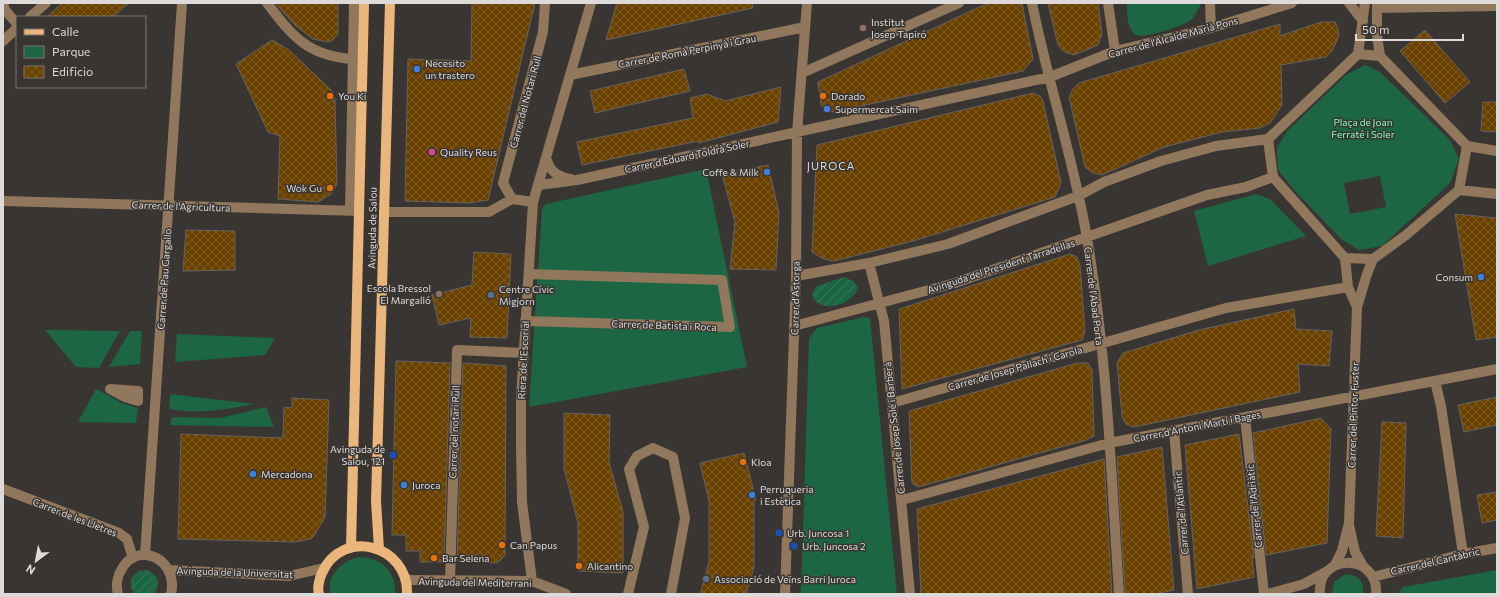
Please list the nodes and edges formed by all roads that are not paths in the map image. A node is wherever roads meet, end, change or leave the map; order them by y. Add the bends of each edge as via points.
1 (3, 3) edge
2 (46, 3) edge
3 (182, 3) edge
4 (267, 3) edge
5 (354, 3) edge
6 (364, 3) edge
7 (390, 3) edge
8 (545, 3) edge
9 (590, 3) edge
10 (807, 3) edge
11 (959, 3) edge
12 (1032, 3) edge
13 (1108, 3) edge
14 (1210, 3) edge
15 (1292, 3) edge
16 (1349, 3) edge
17 (1365, 3) edge
18 (1377, 5) edge
19 (1497, 6) edge
20 (31, 16) edge
21 (1363, 21) junction
22 (16, 23) edge
23 (805, 27) junction
24 (1211, 28) junction
25 (16, 29) edge
26 (3, 41) edge
27 (1115, 51) junction
28 (1358, 54) junction
29 (1380, 56) junction
30 (352, 59) junction
31 (802, 73) junction
32 (570, 74) junction
33 (1050, 77) junction
34 (797, 132) junction
35 (1268, 139) junction
36 (1467, 146) junction
37 (1497, 151) edge
38 (546, 158) junction
39 (1273, 177) junction
40 (577, 180) junction
41 (539, 184) junction
42 (1459, 190) junction
43 (1497, 194) edge
44 (1078, 196) junction
45 (512, 199) junction
46 (3, 201) edge
47 (534, 202) junction
48 (169, 205) junction
49 (355, 211) junction
50 (384, 212) junction
51 (1086, 237) junction
52 (1345, 258) junction
53 (1373, 259) junction
54 (869, 264) junction
55 (529, 274) junction
56 (796, 276) junction
57 (1348, 287) junction
58 (880, 304) junction
59 (1357, 307) junction
60 (526, 321) junction
61 (794, 326) junction
62 (1100, 344) junction
63 (524, 353) junction
64 (1497, 369) edge
65 (1435, 381) junction
66 (1354, 396) junction
67 (892, 403) junction
68 (1245, 417) junction
69 (1174, 432) junction
70 (1109, 443) junction
71 (3, 489) edge
72 (902, 500) junction
73 (1349, 523) junction
74 (351, 548) junction
75 (1497, 548) edge
76 (379, 549) junction
77 (1463, 554) junction
78 (145, 555) junction
79 (133, 558) junction
80 (1363, 566) junction
81 (324, 568) junction
82 (1331, 568) junction
83 (169, 570) junction
84 (1373, 577) junction
85 (406, 580) junction
86 (450, 580) junction
87 (532, 581) junction
88 (118, 594) edge
89 (170, 594) edge
90 (319, 594) edge
91 (407, 594) edge
92 (566, 594) edge
93 (628, 594) edge
94 (671, 594) edge
95 (784, 594) edge
96 (910, 594) edge
97 (1119, 594) edge
98 (1188, 594) edge
99 (1264, 594) edge
100 (1268, 594) edge
101 (1320, 594) edge
102 (1376, 594) edge

1 - 22 street via 5,10
2 - 20 street
3 - 48 street, Carrer de Pau Gargallo
4 - 30 street via 287,30 306,46 334,58
5 - 30 street
6 - 49 main road
7 - 50 main road, Avinguda de Salou
8 - 45 street, Carrer del Notari Rull via 543,32 503,183
9 - 32 street, Riera de l'Escorial
10 - 23 street, Carrer d'Astorga
11 - 31 street
12 - 33 street, Carrer de l'Abad Porta
13 - 27 street
14 - 24 street
15 - 24 street, Carrer de l'Alcalde Marià Pons
16 - 21 street
17 - 21 street
18 - 19 street
18 - 29 street
21 - 28 street
23 - 31 street, Carrer d'Astorga
23 - 32 street, Carrer de Romà Perpinyà i Grau
24 - 27 street, Carrer de l'Alcalde Marià Pons
25 - 26 street
27 - 33 street, Carrer de l'Alcalde Marià Pons
28 - 29 street
28 - 35 street
29 - 36 street
30 - 49 street
31 - 34 street, Carrer d'Astorga
32 - 38 street, Riera de l'Escorial
33 - 34 street, Carrer de l'Alcalde Marià Pons
33 - 44 street, Carrer de l'Abad Porta
34 - 40 street, Carrer d'Eduard Toldrà Soler
34 - 56 street, Carrer d'Astorga
35 - 39 street
35 - 44 street via 1216,146 1161,161 1104,182
36 - 37 street
36 - 42 street
38 - 40 street, Carrer d'Eduard Toldrà Soler via 552,171 560,177
38 - 41 street, Riera de l'Escorial
39 - 51 street, Avinguda del President Tarradellas via 1246,187 1207,195
39 - 52 street
40 - 41 street, Carrer d'Eduard Toldrà Soler
41 - 47 street, Riera de l'Escorial
42 - 43 street
42 - 53 street
44 - 51 street, Carrer de l'Abad Porta
44 - 54 street via 948,244
45 - 47 street
45 - 50 street via 489,212
46 - 48 street, Carrer de l'Agricultura
47 - 55 street, Riera de l'Escorial
48 - 49 street, Carrer de l'Agricultura
48 - 78 street, Carrer de Pau Gargallo
49 - 74 main road
50 - 76 main road, Avinguda de Salou via 376,501
51 - 58 street, Avinguda del President Tarradellas via 962,281
51 - 62 street, Carrer de l'Abad Porta
52 - 53 street
52 - 57 street, Carrer del Pintor Fuster
53 - 59 street, Carrer del Pintor Fuster
54 - 56 street
54 - 58 street, Carrer de Josep Solé i Barberà
55 - 60 street, Riera de l'Escorial
55 - 60 street, Carrer de Batista i Roca via 722,280 730,327
56 - 61 street, Carrer d'Astorga
57 - 59 street, Carrer del Pintor Fuster
57 - 62 street, Carrer de Josep Pallach i Carola via 1226,308
58 - 61 street, Avinguda del President Tarradellas
58 - 67 street, Carrer de Josep Solé i Barberà
59 - 66 street, Carrer del Pintor Fuster
60 - 63 street, Riera de l'Escorial
61 - 95 street, Carrer d'Astorga
62 - 67 street, Carrer de Josep Pallach i Carola
62 - 70 street, Carrer de l'Abad Porta
63 - 86 street, Carrer del notari Rull via 457,350
63 - 87 street, Riera de l'Escorial via 521,398 522,502
64 - 65 street, Carrer d'Antoni Martí i Bages
65 - 66 street, Carrer d'Antoni Martí i Bages
65 - 77 street
66 - 68 street, Carrer d'Antoni Martí i Bages
66 - 73 street, Carrer del Pintor Fuster
67 - 72 street, Carrer de Josep Solé i Barberà
68 - 69 street, Carrer d'Antoni Martí i Bages
68 - 99 street, Carrer de l'Adriàtic
69 - 70 street, Carrer d'Antoni Martí i Bages
69 - 98 street, Carrer de l'Atlàntic
70 - 72 street, Carrer d'Antoni Martí i Bages
70 - 97 street, Carrer de l'Abad Porta
71 - 79 street, Carrer de les Lletres via 119,533 127,539
72 - 96 street, Carrer de Josep Solé i Barberà
73 - 80 street, Carrer del Pintor Fuster via 1355,552
73 - 82 street, Carrer del Pintor Fuster via 1342,551
74 - 76 main road
74 - 81 main road via 336,555
75 - 77 street, Carrer del Cantàbric
76 - 85 main road via 394,559
77 - 84 street, Carrer del Cantàbric
78 - 79 street
78 - 83 street via 156,558
79 - 88 street via 123,565 118,574
80 - 82 street via 1348,562
80 - 84 street, Carrer del Pintor Fuster
81 - 83 street, Avinguda de la Universitat via 289,576
81 - 90 main road
82 - 100 street via 1304,584
82 - 101 street, Carrer del Pintor Fuster via 1321,582
83 - 89 street via 172,587
84 - 102 street
85 - 86 street, Avinguda del Mediterrani
85 - 91 main road
86 - 87 street, Avinguda del Mediterrani
87 - 92 street, Avinguda del Mediterrani
93 - 94 street via 644,527 629,469 637,456 653,448 673,457 685,518

